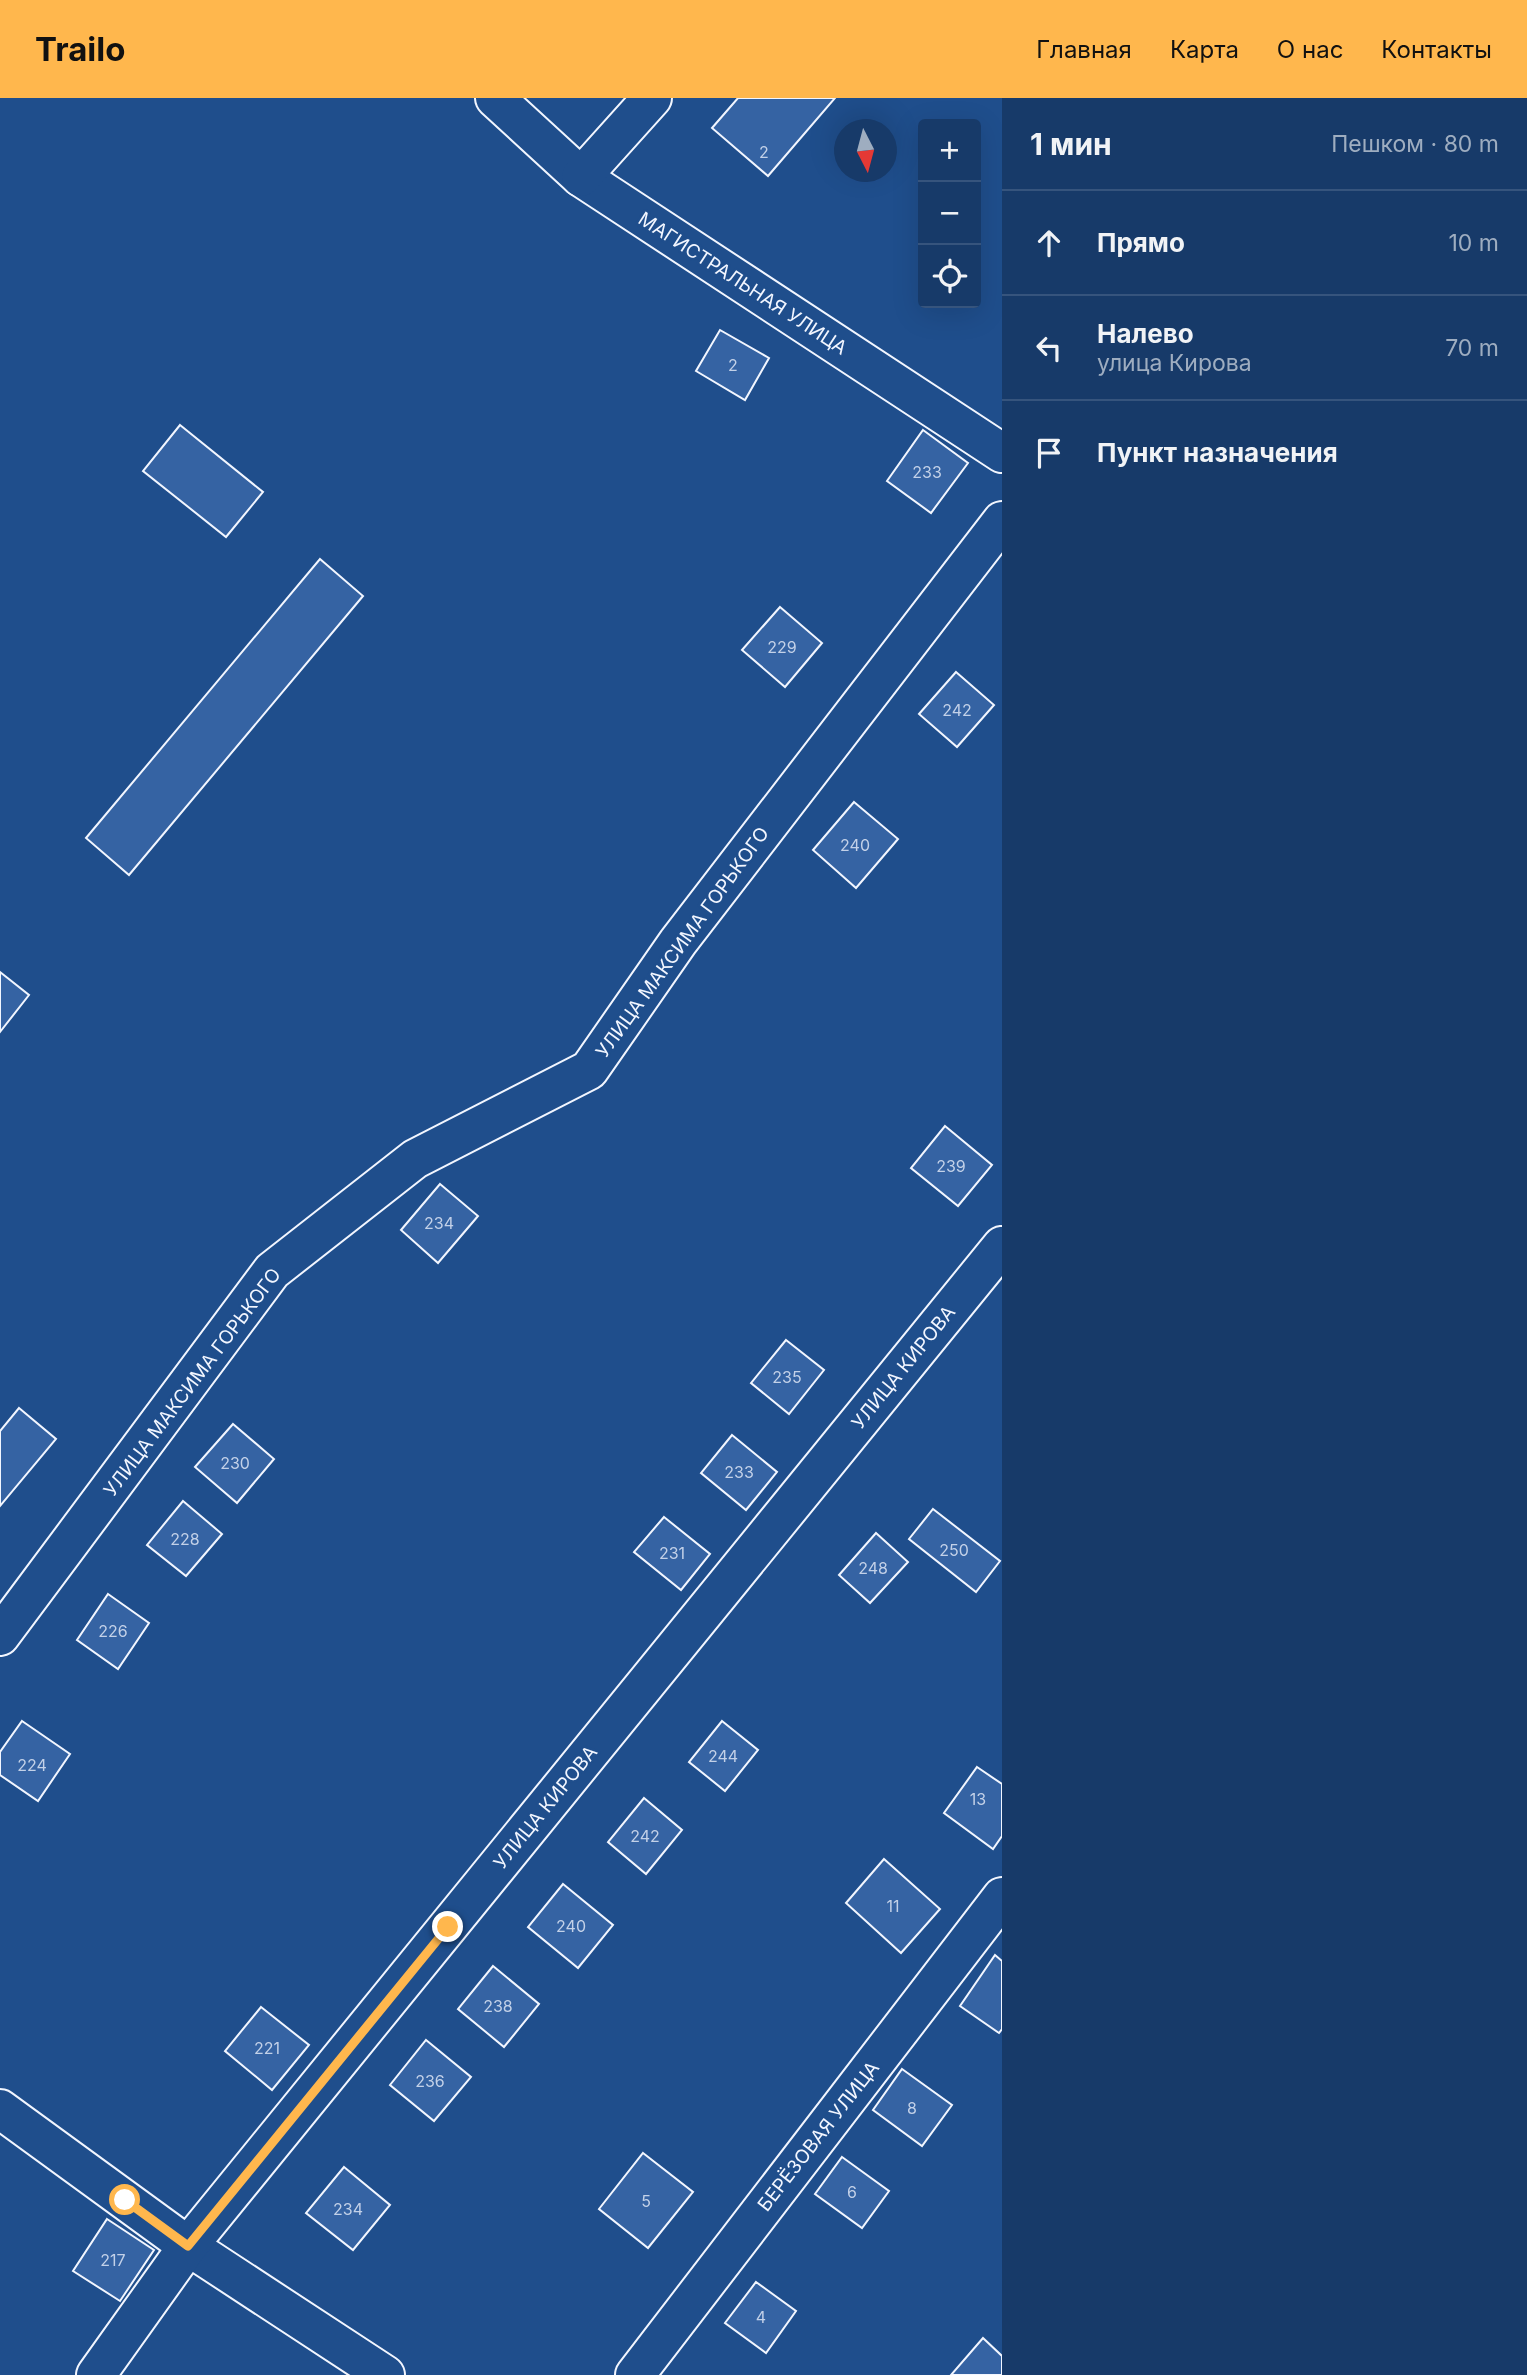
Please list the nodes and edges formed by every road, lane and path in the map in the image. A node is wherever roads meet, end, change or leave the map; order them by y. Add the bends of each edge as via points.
1 (495, 98) edge
2 (652, 98) edge
3 (581, 177) junction
4 (1002, 453) edge
5 (1002, 521) edge
6 (1002, 1245) edge
7 (0, 1636) edge
8 (1002, 1897) edge
9 (0, 2109) edge
10 (188, 2246) junction
11 (96, 2375) edge
12 (385, 2375) edge
13 (635, 2375) edge

1 - 3 street, МАГИСТРАЛЬНАЯ УЛИЦА
2 - 3 street
3 - 4 street, МАГИСТРАЛЬНАЯ УЛИЦА
5 - 7 street, УЛИЦА МАКСИМА ГОРЬКОГО via 678,942 589,1070 415,1160 272,1272
6 - 10 street, УЛИЦА КИРОВА
8 - 13 street, БЕРЁЗОВАЯ УЛИЦА
9 - 10 street
10 - 11 street, УЛИЦА КИРОВА
10 - 12 street

